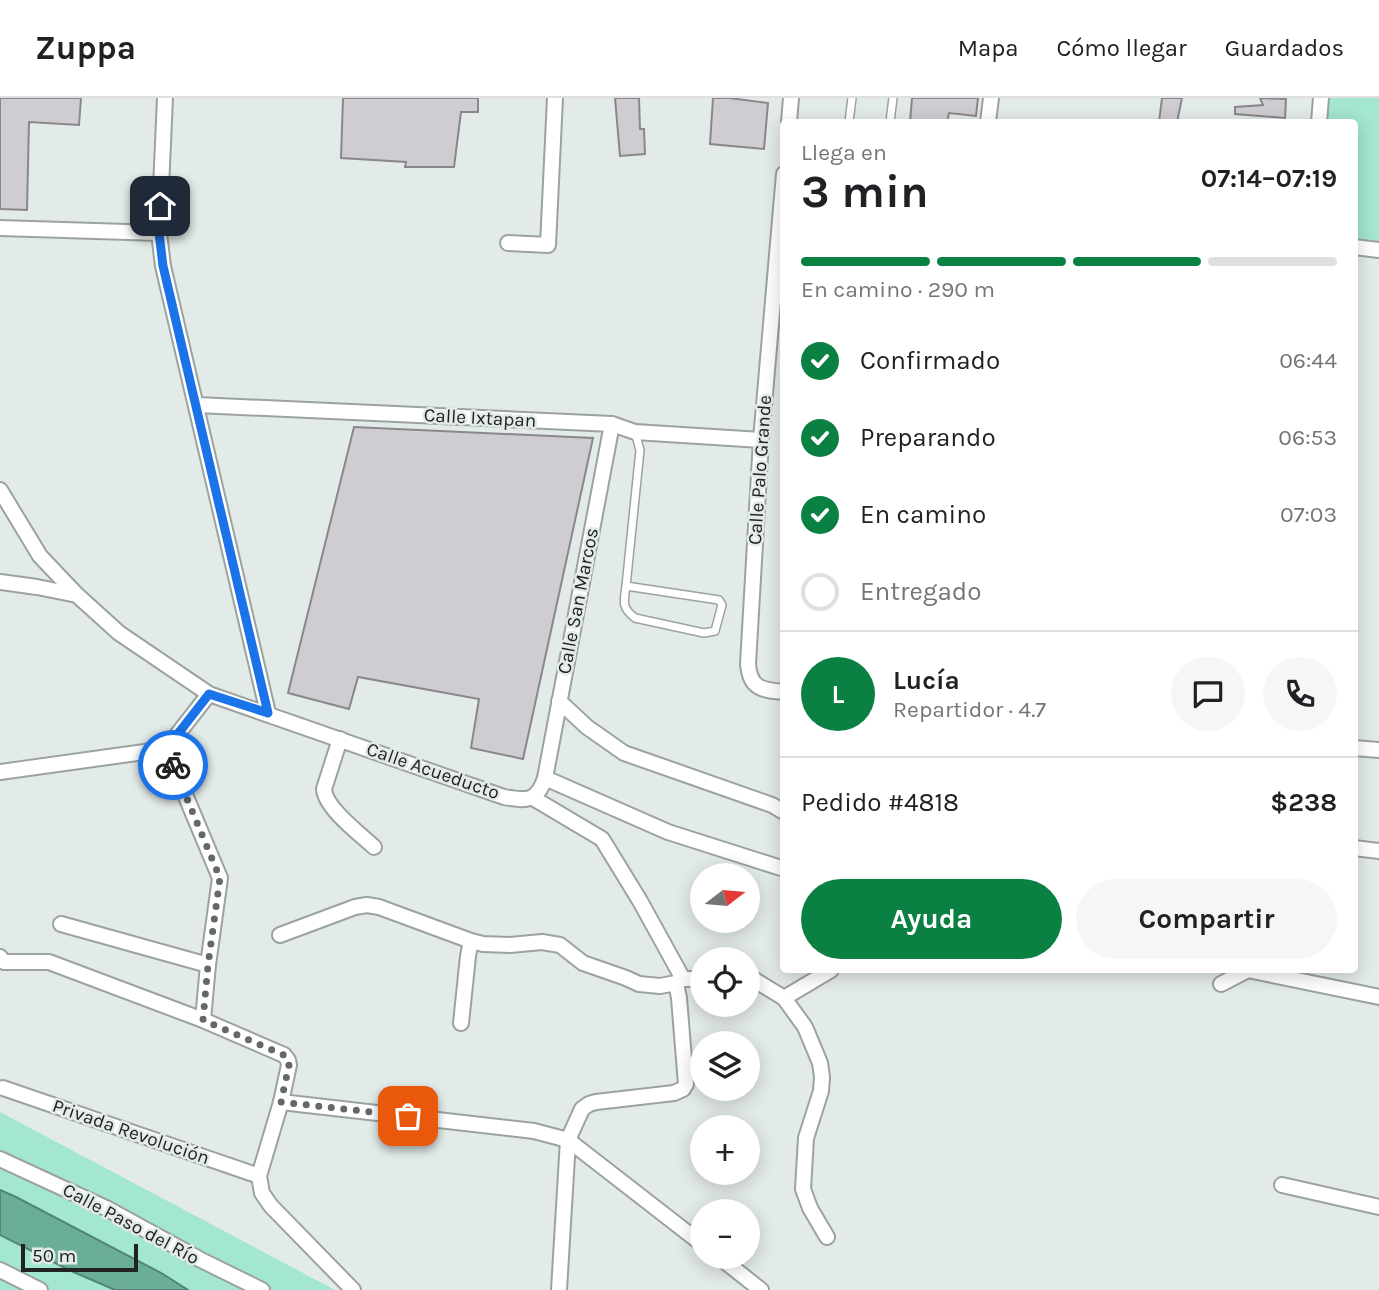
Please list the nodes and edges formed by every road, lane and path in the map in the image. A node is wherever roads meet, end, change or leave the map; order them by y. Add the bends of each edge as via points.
1 (165, 98) edge
2 (555, 98) edge
3 (791, 98) edge
4 (852, 98) edge
5 (893, 98) edge
6 (991, 98) edge
7 (1321, 98) edge
8 (789, 119) edge
9 (849, 119) edge
10 (890, 119) edge
11 (988, 119) edge
12 (1319, 119) edge
13 (780, 227) edge
14 (0, 228) edge
15 (159, 233) junction
16 (508, 243) dead end
17 (1358, 247) edge
18 (1379, 250) edge
19 (197, 405) junction
20 (612, 424) junction
21 (635, 432) junction
22 (761, 440) junction
23 (0, 490) edge
24 (0, 582) edge
25 (626, 586) junction
26 (77, 595) junction
27 (780, 691) edge
28 (209, 694) junction
29 (559, 701) junction
30 (268, 713) junction
31 (340, 739) junction
32 (1358, 748) edge
33 (166, 749) junction
34 (1379, 750) edge
35 (0, 772) edge
36 (545, 778) junction
37 (533, 798) junction
38 (780, 809) edge
39 (374, 847) dead end
40 (1358, 848) edge
41 (1379, 851) edge
42 (780, 868) edge
43 (61, 924) dead end
44 (280, 935) dead end
45 (471, 941) junction
46 (0, 957) edge
47 (208, 965) junction
48 (826, 973) edge
49 (1242, 973) edge
50 (1263, 973) edge
51 (690, 980) edge
52 (679, 981) junction
53 (760, 983) edge
54 (1221, 984) dead end
55 (1379, 997) edge
56 (784, 998) junction
57 (203, 1020) junction
58 (461, 1023) dead end
59 (4, 1088) dead end
60 (281, 1102) junction
61 (568, 1140) junction
62 (0, 1158) edge
63 (259, 1177) junction
64 (1282, 1185) dead end
65 (1379, 1206) edge
66 (690, 1235) edge
67 (827, 1237) dead end
68 (734, 1269) edge
69 (0, 1270) edge
70 (40, 1290) edge
71 (262, 1290) edge
72 (354, 1290) edge
73 (559, 1290) edge
74 (761, 1290) edge

1 - 15 street
2 - 16 street via 548,245
3 - 8 street
4 - 9 lane
5 - 10 lane
6 - 11 street
7 - 12 street
13 - 22 street, Calle Palo Grande
14 - 15 street
15 - 19 street
17 - 18 street
19 - 20 street, Calle Ixtapan
19 - 30 street
20 - 21 street, Calle Ixtapan
20 - 29 street, Calle San Marcos
21 - 22 street, Calle Ixtapan
21 - 25 lane via 640,450
22 - 27 street, Calle Palo Grande via 747,664 759,687
23 - 26 street, Calle Acueducto via 40,556
24 - 26 street
25 - 25 lane via 719,600 722,605 715,631 704,633 635,618 624,602
26 - 28 street, Calle Acueducto via 120,633
28 - 30 street, Calle Acueducto
28 - 33 street
29 - 36 street, Calle San Marcos
29 - 38 street via 624,753
30 - 31 street, Calle Acueducto
31 - 37 street, Calle Acueducto via 504,797
31 - 39 street via 325,796
32 - 34 street
33 - 35 street
33 - 47 street via 220,878
36 - 37 street
36 - 42 street via 668,832
37 - 52 street via 602,839 640,901
40 - 41 street
43 - 47 street
44 - 45 street via 367,905
45 - 52 street via 542,942 560,946 583,963 639,985
45 - 58 street
46 - 57 street via 4,962 49,962
47 - 57 street
48 - 56 street
49 - 54 street
50 - 55 street
51 - 52 street
52 - 61 street via 684,1089 589,1104 582,1109
53 - 56 street
56 - 67 street via 805,1027 820,1063 821,1091 806,1138 803,1189
57 - 60 street via 284,1055 289,1065
59 - 63 street, Privada Revolución
60 - 61 street via 534,1131
60 - 63 street
61 - 66 street
61 - 73 street
62 - 71 street, Calle Paso del Río
63 - 72 street via 271,1206
64 - 65 street
68 - 74 street
69 - 70 street

